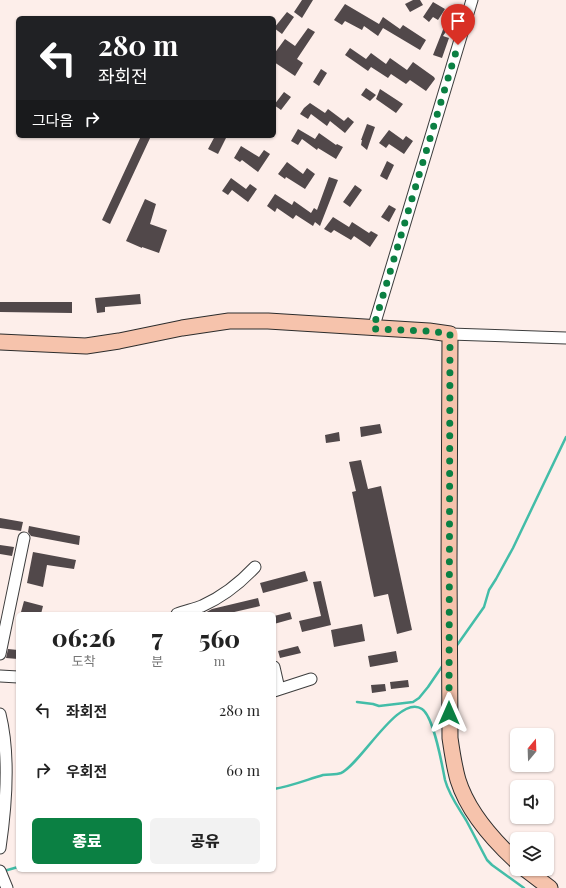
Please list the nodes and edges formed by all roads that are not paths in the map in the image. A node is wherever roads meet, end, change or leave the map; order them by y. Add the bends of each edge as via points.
1 (472, 0) edge
2 (373, 329) junction
3 (450, 334) junction
4 (566, 338) edge
5 (0, 342) edge
6 (24, 538) dead end
7 (255, 567) dead end
8 (183, 612) edge
9 (0, 654) edge
10 (0, 676) edge
11 (16, 677) edge
12 (311, 679) dead end
13 (277, 690) edge
14 (0, 714) edge
15 (0, 848) edge
16 (510, 856) edge
17 (0, 872) edge
18 (534, 876) edge
19 (7, 888) edge
20 (550, 888) edge

1 - 2 street
2 - 3 main road
2 - 5 main road via 268,321 229,321 86,346
3 - 4 street
3 - 16 main road via 450,738 458,780 464,794 481,823
6 - 9 street
7 - 8 street via 229,590 202,606
10 - 11 street
12 - 13 street
14 - 15 street via 5,768 4,819
17 - 19 street
18 - 20 main road

